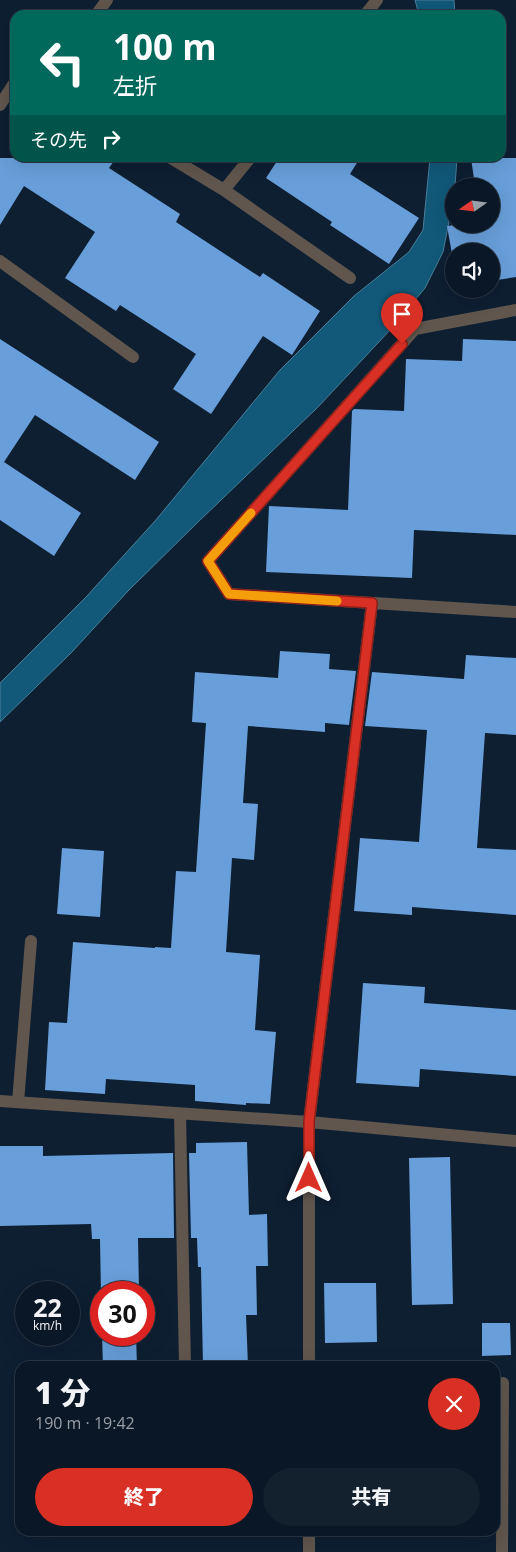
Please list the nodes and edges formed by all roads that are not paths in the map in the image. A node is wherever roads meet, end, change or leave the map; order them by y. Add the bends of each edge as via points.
1 (377, 0) edge
2 (369, 10) edge
3 (10, 90) edge
4 (0, 105) edge
5 (178, 162) edge
6 (247, 162) edge
7 (224, 190) junction
8 (0, 261) edge
9 (350, 278) dead end
10 (516, 310) edge
11 (134, 357) dead end
12 (372, 603) junction
13 (516, 612) edge
14 (31, 941) dead end
15 (0, 1101) edge
16 (18, 1102) junction
17 (180, 1114) junction
18 (309, 1122) junction
19 (516, 1141) edge
20 (185, 1361) edge
21 (309, 1361) edge
22 (502, 1383) dead end
23 (309, 1536) edge
24 (309, 1552) edge
25 (502, 1552) edge

1 - 2 street
3 - 4 street
5 - 7 street
6 - 7 street
7 - 9 street
8 - 11 street
10 - 12 street via 414,329 208,561 229,594
12 - 13 street
12 - 18 street
14 - 16 street
15 - 16 street
16 - 17 street
17 - 18 street
17 - 20 street
18 - 19 street
18 - 21 street
22 - 25 street
23 - 24 street

